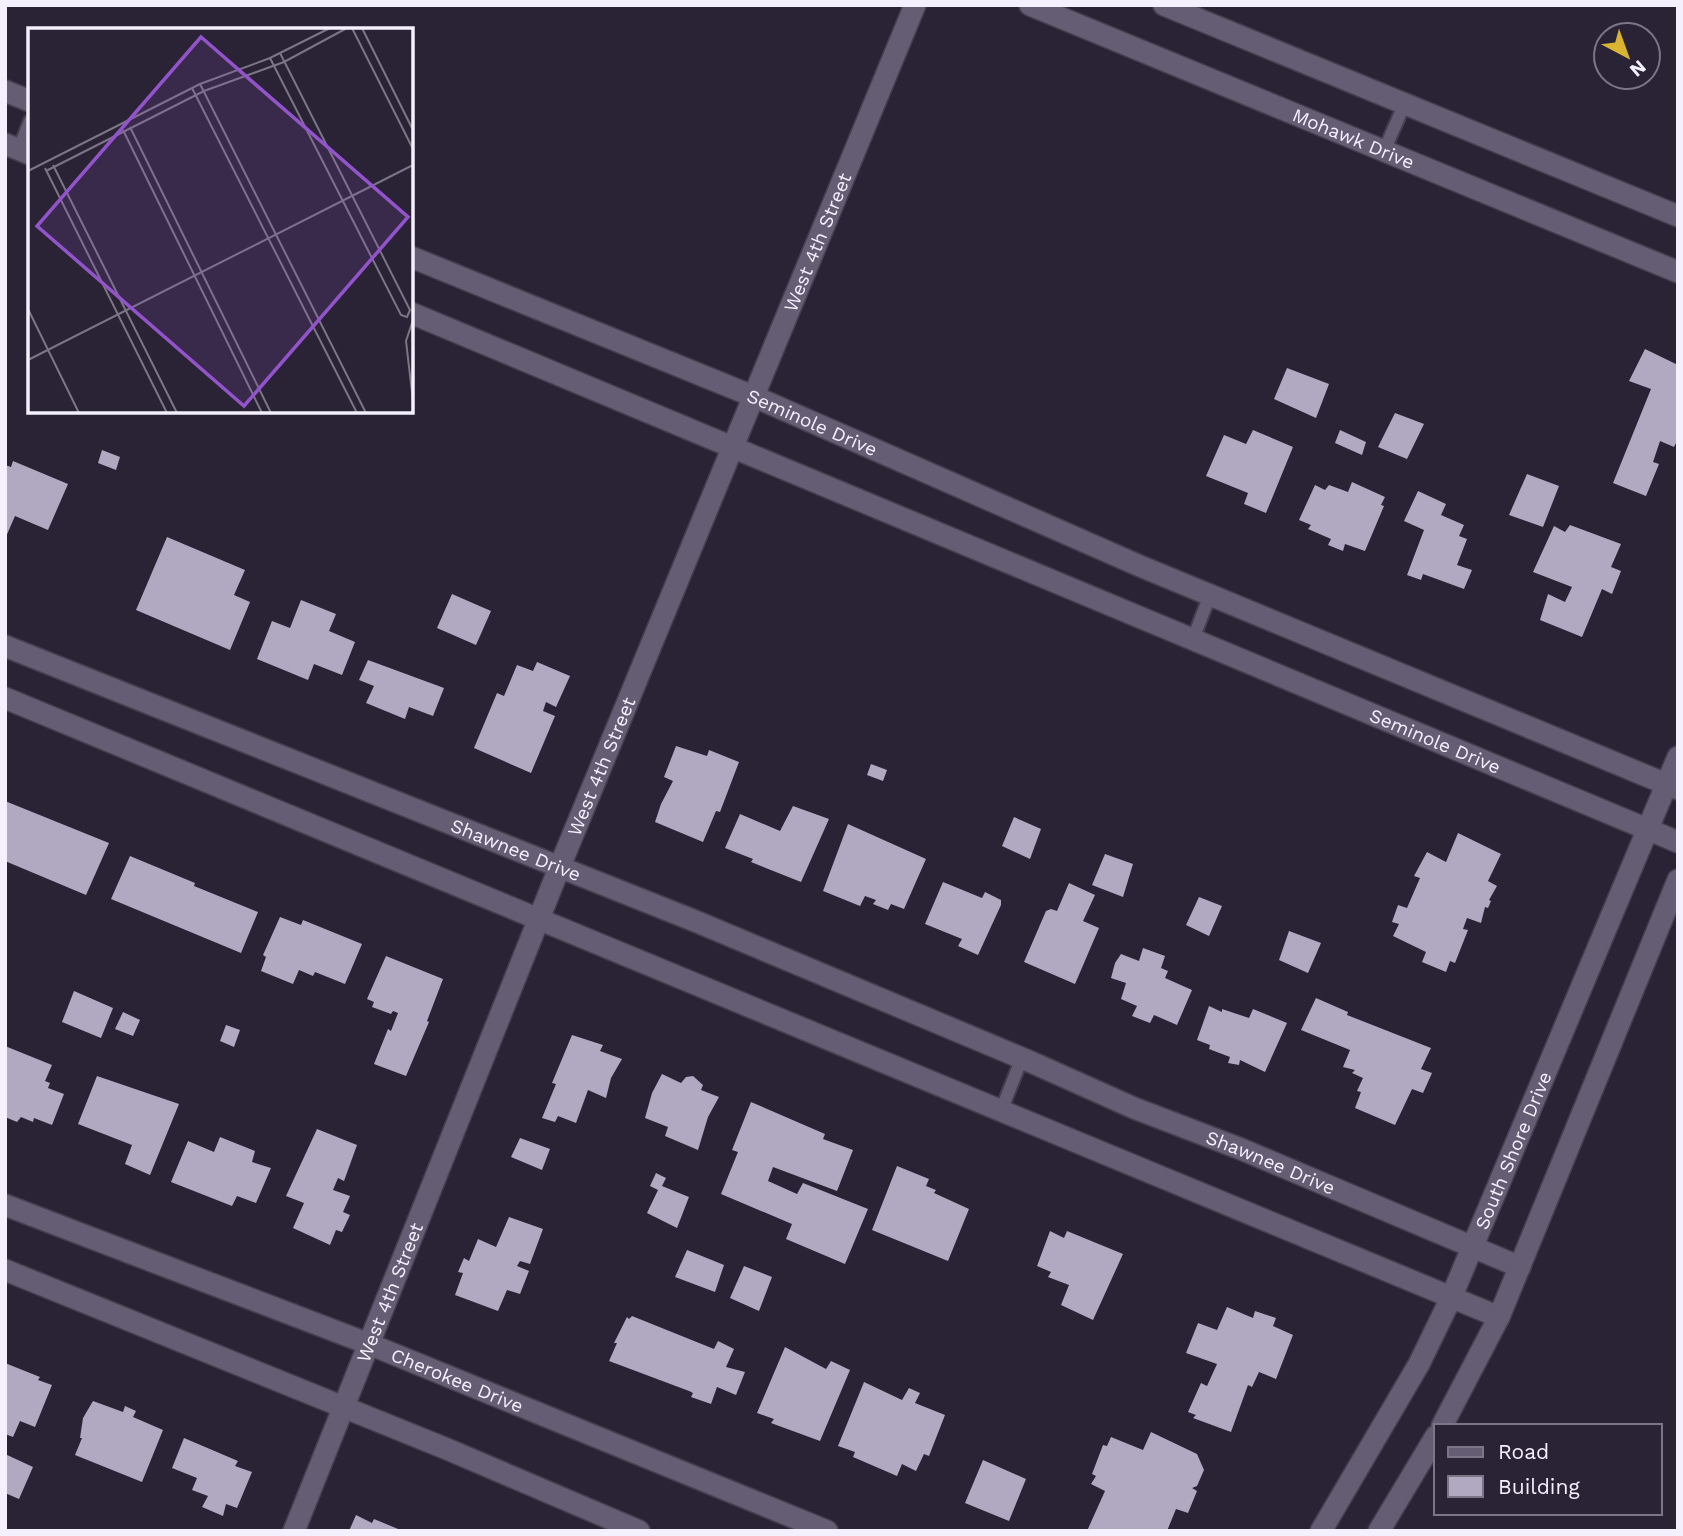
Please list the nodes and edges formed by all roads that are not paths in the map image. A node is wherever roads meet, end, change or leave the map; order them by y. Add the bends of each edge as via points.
1 (915, 5) edge
2 (1030, 5) edge
3 (1164, 5) edge
4 (5, 91) edge
5 (28, 100) edge
6 (1405, 103) junction
7 (28, 126) edge
8 (18, 149) edge
9 (1384, 151) junction
10 (1678, 216) edge
11 (413, 258) edge
12 (1678, 272) edge
13 (413, 314) edge
14 (755, 397) junction
15 (735, 447) junction
16 (1210, 595) junction
17 (1193, 639) junction
18 (5, 646) edge
19 (5, 698) edge
20 (1678, 757) edge
21 (1672, 787) edge
22 (1647, 830) junction
23 (1678, 842) edge
24 (560, 866) junction
25 (1678, 880) edge
26 (540, 920) junction
27 (1022, 1058) junction
28 (1001, 1111) junction
29 (5, 1205) edge
30 (1472, 1247) junction
31 (1520, 1266) junction
32 (5, 1270) edge
33 (1451, 1298) junction
34 (1499, 1317) junction
35 (369, 1344) junction
36 (344, 1408) junction
37 (1443, 1424) edge
38 (1434, 1439) edge
39 (294, 1531) edge
40 (639, 1531) edge
41 (827, 1531) edge
42 (1321, 1531) edge
43 (1379, 1531) edge

1 - 14 street, West 4th Street
2 - 9 street, Mohawk Drive
3 - 6 street
4 - 5 street
6 - 9 lane
6 - 10 street
7 - 8 lane
9 - 12 street, Mohawk Drive
11 - 14 street, Seminole Drive
13 - 15 street, Seminole Drive
14 - 15 street, West 4th Street
14 - 16 street, Seminole Drive
15 - 17 street, Seminole Drive
15 - 24 street, West 4th Street
16 - 17 lane
16 - 21 street, Seminole Drive
17 - 22 street, Seminole Drive
18 - 24 street, Shawnee Drive
19 - 26 street
20 - 21 street, South Shore Drive
21 - 22 street, South Shore Drive
22 - 23 street, Seminole Drive
22 - 30 street, South Shore Drive
24 - 26 street, West 4th Street
24 - 27 street, Shawnee Drive
25 - 31 street
26 - 28 street
26 - 35 street, West 4th Street
27 - 28 lane
27 - 30 street, Shawnee Drive
28 - 33 street
29 - 35 street, Cherokee Drive
30 - 31 street, Shawnee Drive
30 - 33 street, South Shore Drive
31 - 34 street
32 - 36 street
33 - 34 street
33 - 42 street, South Shore Drive via 1419,1364
34 - 37 street
35 - 36 street, West 4th Street
35 - 41 street, Cherokee Drive
36 - 39 street, West 4th Street
36 - 40 street
38 - 43 street

